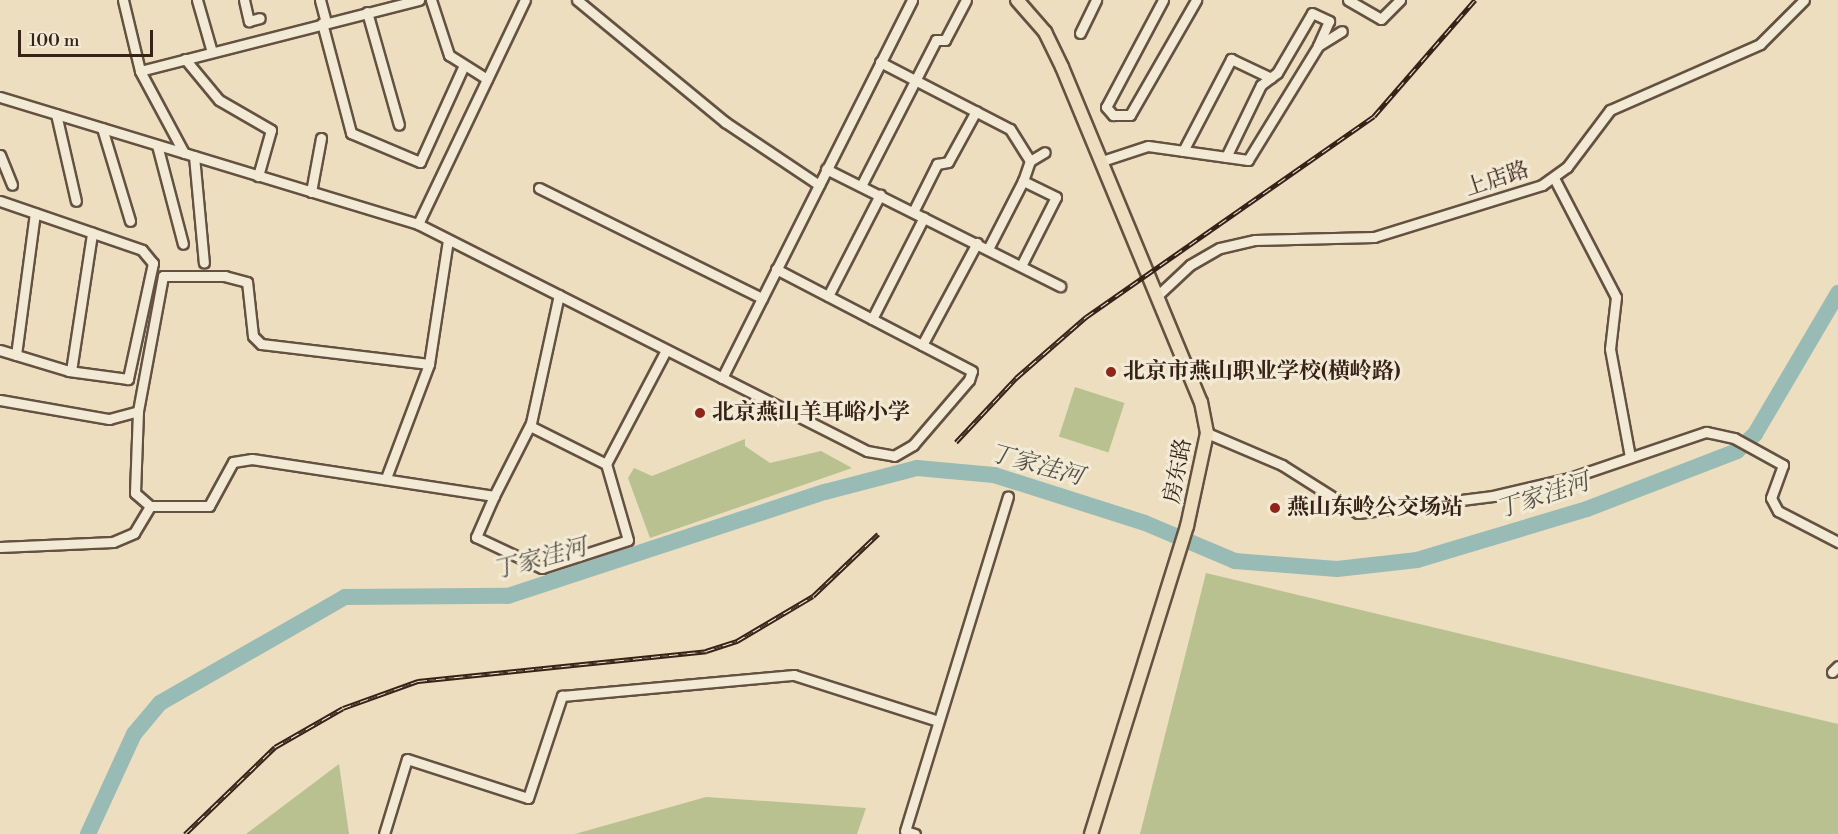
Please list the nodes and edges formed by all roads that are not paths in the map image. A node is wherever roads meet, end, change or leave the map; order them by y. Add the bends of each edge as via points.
1 (123, 0) edge
2 (197, 0) edge
3 (244, 0) edge
4 (320, 0) edge
5 (419, 0) edge
6 (431, 0) edge
7 (525, 0) edge
8 (577, 0) edge
9 (912, 0) edge
10 (966, 0) edge
11 (1017, 0) edge
12 (1096, 0) edge
13 (1164, 0) edge
14 (1196, 0) edge
15 (1348, 0) edge
16 (1400, 0) edge
17 (1804, 0) edge
18 (367, 12) junction
19 (260, 18) dead end
20 (324, 23) junction
21 (1342, 31) dead end
22 (1080, 33) dead end
23 (1318, 46) junction
24 (212, 52) junction
25 (185, 59) junction
26 (880, 62) junction
27 (463, 68) junction
28 (140, 71) junction
29 (1271, 78) junction
30 (488, 79) junction
31 (915, 80) junction
32 (0, 97) edge
33 (976, 111) junction
34 (56, 114) junction
35 (399, 125) dead end
36 (102, 128) junction
37 (321, 138) dead end
38 (157, 145) junction
39 (1183, 151) junction
40 (1045, 152) dead end
41 (184, 153) junction
42 (0, 155) edge
43 (194, 156) junction
44 (1226, 157) junction
45 (1030, 161) junction
46 (1102, 161) junction
47 (826, 169) junction
48 (258, 176) junction
49 (1554, 178) junction
50 (1023, 181) junction
51 (12, 185) dead end
52 (819, 185) junction
53 (861, 186) junction
54 (539, 188) dead end
55 (311, 192) junction
56 (880, 195) junction
57 (0, 201) edge
58 (76, 201) dead end
59 (913, 212) junction
60 (35, 213) junction
61 (924, 217) junction
62 (130, 221) dead end
63 (418, 224) junction
64 (92, 233) junction
65 (448, 240) junction
66 (977, 243) junction
67 (183, 244) dead end
68 (988, 249) junction
69 (204, 263) dead end
70 (1022, 266) junction
71 (776, 269) junction
72 (1060, 286) dead end
73 (559, 296) junction
74 (828, 296) junction
75 (1157, 296) junction
76 (762, 298) junction
77 (872, 319) junction
78 (922, 345) junction
79 (0, 350) edge
80 (666, 350) junction
81 (16, 355) junction
82 (429, 364) junction
83 (71, 371) junction
84 (722, 378) junction
85 (0, 400) edge
86 (138, 411) junction
87 (530, 426) junction
88 (1207, 433) junction
89 (1630, 457) junction
90 (606, 464) junction
91 (386, 478) junction
92 (494, 496) junction
93 (1008, 497) dead end
94 (150, 506) junction
95 (1838, 542) edge
96 (0, 548) edge
97 (939, 721) junction
98 (384, 834) edge
99 (915, 834) edge
100 (1091, 834) edge

1 - 28 street
2 - 24 street
3 - 19 street via 249,21
4 - 20 street
5 - 18 street
6 - 27 street via 449,55
7 - 30 street
8 - 52 street via 725,122
9 - 26 street
10 - 31 street
11 - 46 main road, 房东路 via 1055,49
12 - 22 street
13 - 14 street via 1106,107 1113,116 1130,115
15 - 16 street via 1381,19
17 - 49 street, 上店路 via 1760,44 1610,110
18 - 20 street
18 - 35 street
20 - 24 street
20 - 27 street via 351,133 420,162
21 - 23 street
23 - 29 street via 1329,21 1312,13
23 - 44 street via 1248,160
24 - 25 street
25 - 28 street
25 - 48 street via 219,100 271,130
26 - 31 street
26 - 47 street
27 - 30 street
28 - 41 street
29 - 39 street via 1231,59
29 - 44 street via 1261,85
30 - 63 street
31 - 33 street
31 - 53 street
32 - 34 street
33 - 45 street via 1010,129
33 - 59 street via 948,162 936,164
34 - 36 street
34 - 58 street
36 - 38 street
36 - 62 street
37 - 55 street
38 - 41 street
38 - 67 street
39 - 44 street
39 - 46 street via 1148,146
40 - 45 street
41 - 43 street
42 - 51 street
43 - 48 street
43 - 69 street
45 - 50 street
46 - 75 main road, 房东路
47 - 52 street
47 - 53 street
48 - 55 street
49 - 75 street, 上店路 via 1521,194 1374,237 1255,240 1220,248 1190,265
49 - 89 street via 1616,297 1610,350
50 - 68 street
50 - 70 street via 1056,197
52 - 71 street
53 - 56 street
54 - 76 street
55 - 63 street
56 - 59 street
56 - 74 street
57 - 60 street
59 - 61 street
60 - 64 street
60 - 81 street
61 - 66 street
61 - 77 street
63 - 65 street
64 - 83 street
64 - 83 street via 142,250 153,263 128,379
65 - 73 street
65 - 82 street
66 - 68 street
66 - 78 street
68 - 70 street
70 - 72 street
71 - 74 street
71 - 76 street
73 - 80 street
73 - 87 street
74 - 77 street
75 - 88 main road, 房东路 via 1201,402
76 - 84 street
77 - 78 street
78 - 84 street via 972,371 913,445 894,456 867,451
79 - 81 street
80 - 84 street
80 - 90 street
81 - 83 street
82 - 86 street via 261,344 253,336 247,282 225,276 163,276
82 - 91 street
85 - 86 street via 109,419
86 - 94 street via 133,484
87 - 90 street
87 - 92 street
88 - 89 street via 1282,465 1358,513 1493,496 1570,478
88 - 100 main road, 房东路 via 1187,526
89 - 95 street via 1706,432 1734,438 1784,465 1771,498 1778,511
90 - 92 street via 628,540 542,568 476,537
91 - 92 street
91 - 94 street via 236,459 212,505
93 - 97 street
94 - 96 street via 134,533 113,542
97 - 98 street via 794,675 562,696 528,798 407,759
97 - 99 street via 904,831

